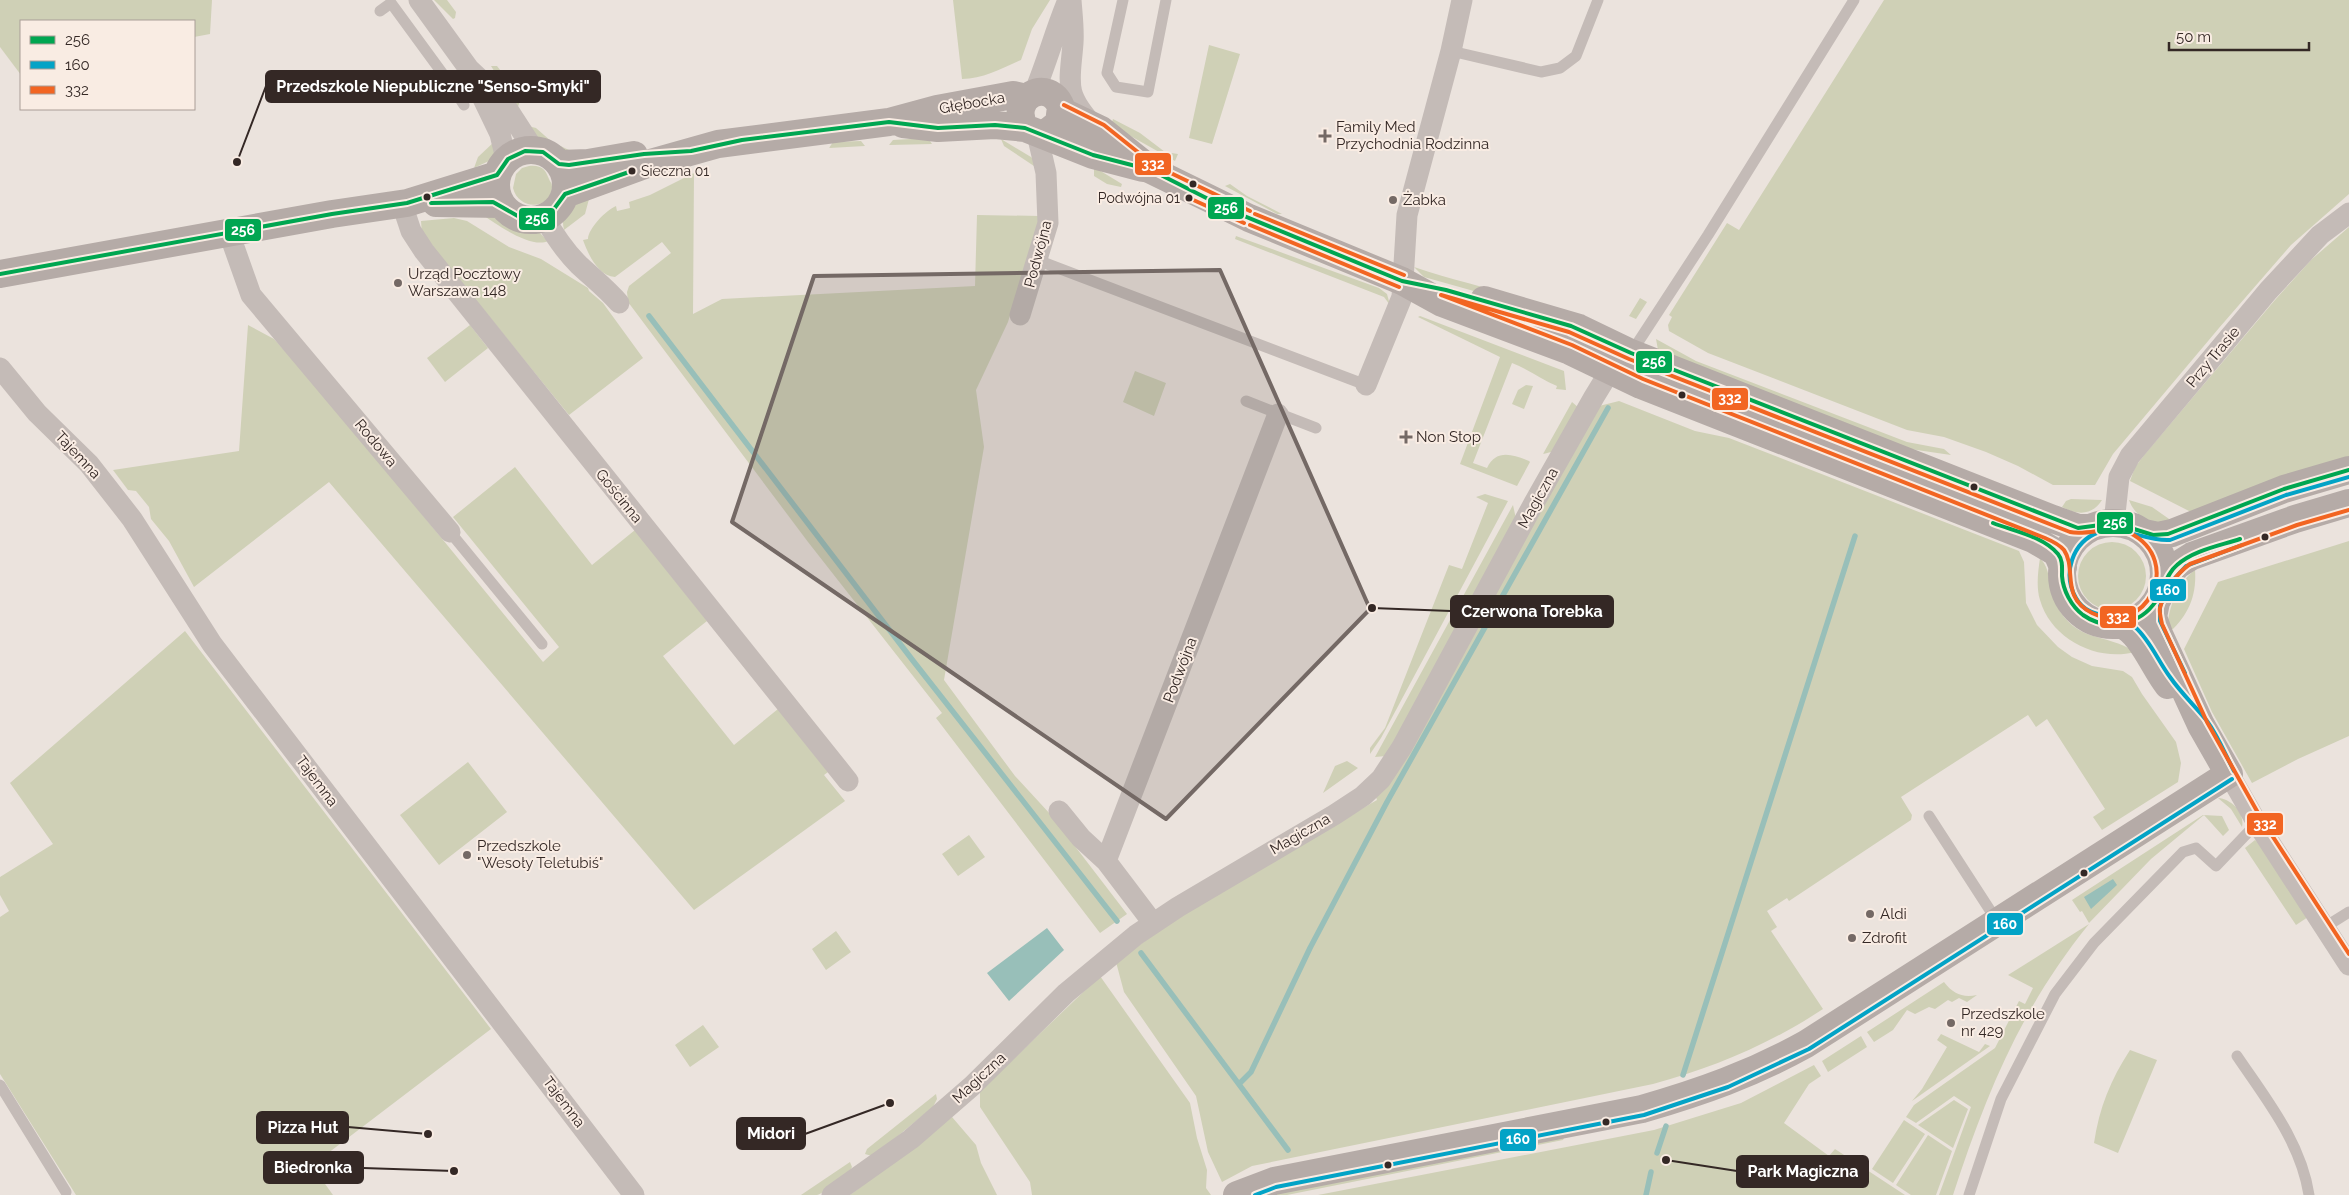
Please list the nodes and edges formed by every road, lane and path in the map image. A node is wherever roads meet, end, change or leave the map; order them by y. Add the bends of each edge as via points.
1 (419, 0) edge
2 (1070, 0) edge
3 (1123, 0) edge
4 (1166, 0) edge
5 (1462, 0) edge
6 (1598, 0) edge
7 (1854, 0) edge
8 (380, 11) dead end
9 (1451, 51) junction
10 (469, 69) junction
11 (1069, 71) junction
12 (451, 85) junction
13 (1045, 100) junction
14 (464, 105) dead end
15 (889, 122) junction
16 (1093, 125) junction
17 (1036, 132) junction
18 (534, 150) junction
19 (691, 150) junction
20 (559, 164) junction
21 (501, 167) junction
22 (1150, 170) junction
23 (565, 194) junction
24 (404, 204) junction
25 (501, 204) junction
26 (2349, 213) edge
27 (544, 217) junction
28 (229, 232) junction
29 (1037, 260) junction
30 (0, 274) edge
31 (1402, 281) junction
32 (619, 303) dead end
33 (1020, 315) dead end
34 (1622, 362) junction
35 (0, 368) edge
36 (1366, 385) joint
37 (1246, 401) dead end
38 (1278, 414) junction
39 (1316, 428) dead end
40 (2349, 470) edge
41 (2349, 503) edge
42 (2102, 526) junction
43 (450, 532) joint
44 (2144, 533) junction
45 (2063, 567) junction
46 (2159, 594) junction
47 (2120, 624) junction
48 (542, 644) dead end
49 (2201, 725) junction
50 (2229, 774) junction
51 (848, 781) dead end
52 (1059, 811) dead end
53 (1929, 816) dead end
54 (2257, 823) junction
55 (1106, 861) junction
56 (2349, 912) edge
57 (1997, 921) junction
58 (1153, 923) junction
59 (2325, 927) junction
60 (2349, 964) edge
61 (2237, 1056) dead end
62 (0, 1085) edge
63 (66, 1192) dead end
64 (1244, 1193) edge
65 (634, 1195) edge
66 (832, 1195) edge
67 (1969, 1195) edge
68 (2309, 1195) edge

1 - 10 street
2 - 11 street via 1073,41
2 - 13 street via 1057,27 1045,67
3 - 4 lane via 1107,73 1116,86 1148,92
5 - 9 street
6 - 9 lane via 1576,56 1560,68 1541,72
7 - 34 lane via 1708,235
8 - 12 lane via 391,3
9 - 31 street via 1407,215
10 - 12 lane
10 - 18 street via 500,99
10 - 21 street via 498,128
11 - 13 street
11 - 16 street via 1074,102
12 - 14 lane
13 - 15 street, Głębocka via 1013,95
13 - 16 street, Głębocka
13 - 17 street via 1059,123
13 - 17 street, Głębocka via 1020,112
15 - 17 street, Głębocka via 938,128 995,125
15 - 19 street, Głębocka via 747,139
16 - 22 street, Głębocka
17 - 22 street, Głębocka via 1093,156
17 - 29 street, Podwójna via 1046,173 1049,215
18 - 20 street via 545,153
18 - 21 street via 519,152
19 - 20 street, Głębocka
19 - 23 street, Głębocka
20 - 23 street via 565,178
21 - 24 street
21 - 25 street via 496,190
22 - 31 street, Głębocka via 1240,214
23 - 27 street via 559,206
24 - 25 street
24 - 28 street
24 - 51 street, Gościnna via 411,231 424,251
25 - 27 street via 520,218
26 - 42 street, Przy Trasie via 2320,235 2268,290 2130,456
27 - 32 street via 563,246
28 - 30 street
28 - 43 street, Rodowa via 251,295
29 - 33 street, Podwójna
29 - 36 lane
31 - 34 street, Głębocka via 1442,303 1559,347
31 - 36 street via 1402,297
34 - 42 street, Głębocka via 2078,528
34 - 45 street, Głębocka via 1684,402 2033,539 2057,553
34 - 58 street, Magiczna via 1605,379 1594,397 1402,747 1381,779 1363,796 1334,815
35 - 65 street, Tajemna via 37,412 89,464 132,519 212,644
37 - 38 lane
38 - 39 lane
38 - 55 street, Podwójna
40 - 44 street via 2284,489 2172,533 2158,536
41 - 46 street via 2192,556 2176,566
42 - 44 street via 2130,526
42 - 45 street via 2071,544
43 - 48 lane, Rodowa
44 - 46 street via 2162,561
45 - 47 street via 2066,592 2080,612 2095,621
46 - 47 street via 2144,614
46 - 49 street via 2153,612 2154,622
47 - 49 street via 2135,635 2163,680
49 - 50 street
50 - 54 street
50 - 57 street
52 - 55 street
53 - 57 lane
54 - 59 street
54 - 67 lane via 2216,866 2196,848 2183,852 2081,959 2055,994 2001,1099
55 - 58 street
56 - 59 lane
57 - 64 street via 1806,1044 1750,1073 1715,1086 1642,1109 1274,1181
58 - 66 street, Magiczna via 1066,993 972,1086 918,1132
59 - 60 street
61 - 68 lane via 2292,1142 2304,1169
62 - 63 lane

